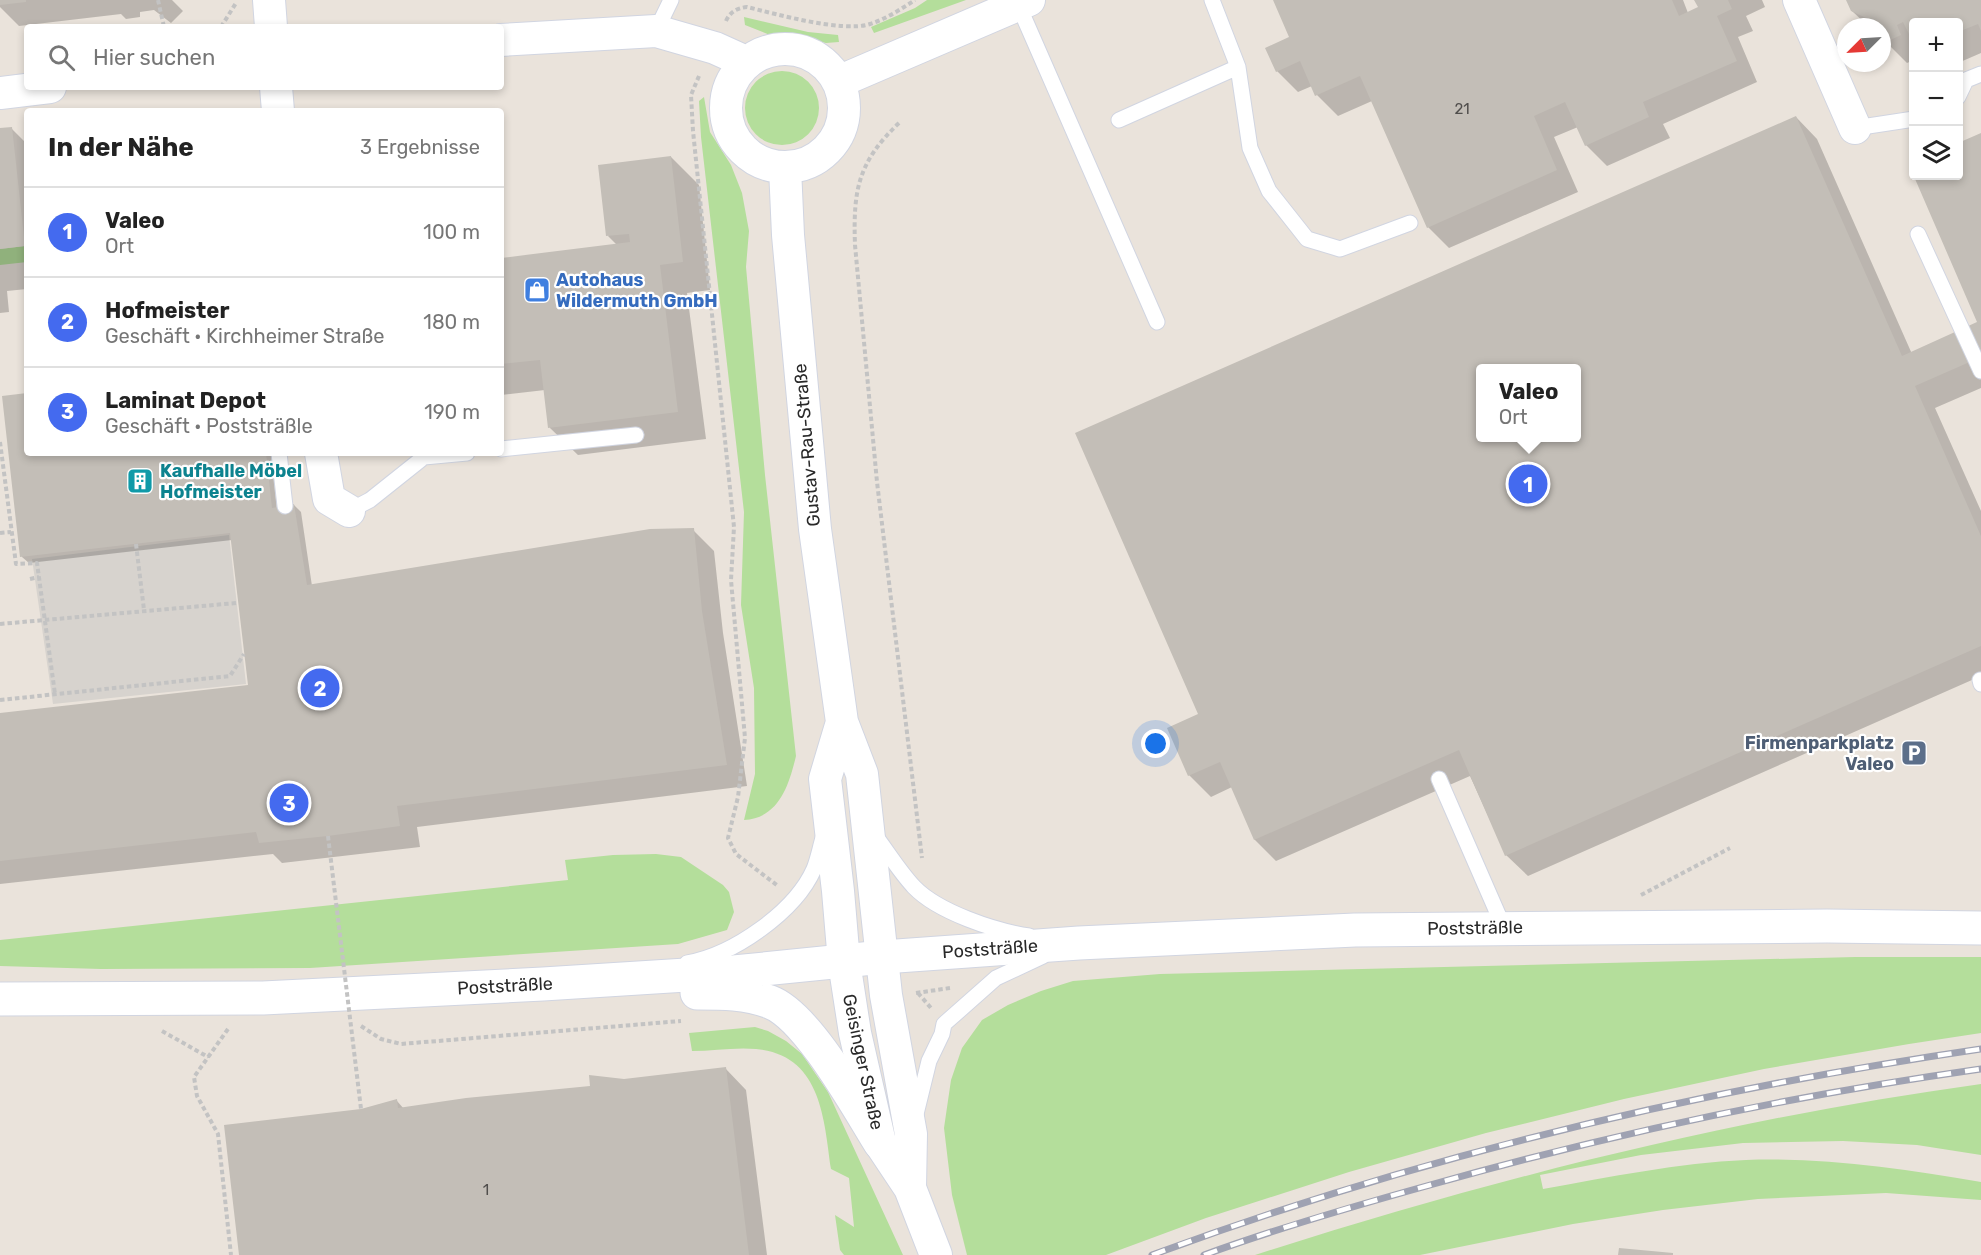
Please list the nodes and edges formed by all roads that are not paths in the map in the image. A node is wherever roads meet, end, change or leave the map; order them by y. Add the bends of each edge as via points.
1 (269, 0) edge
2 (670, 0) edge
3 (1212, 0) edge
4 (1799, 0) edge
5 (1024, 2) edge
6 (271, 24) edge
7 (657, 32) junction
8 (504, 40) edge
9 (746, 62) junction
10 (1238, 67) junction
11 (1981, 74) edge
12 (838, 81) junction
13 (1963, 87) edge
14 (25, 90) edge
15 (276, 90) edge
16 (0, 93) edge
17 (278, 108) edge
18 (1119, 120) dead end
19 (1909, 120) edge
20 (1855, 128) joint
21 (785, 168) junction
22 (1410, 223) dead end
23 (1918, 234) dead end
24 (1157, 322) dead end
25 (1981, 371) edge
26 (636, 435) dead end
27 (504, 450) edge
28 (279, 456) edge
29 (322, 456) edge
30 (423, 456) edge
31 (285, 506) dead end
32 (349, 511) joint
33 (842, 722) junction
34 (1440, 779) dead end
35 (829, 818) junction
36 (866, 824) junction
37 (1504, 928) junction
38 (1981, 928) edge
39 (1079, 943) junction
40 (883, 957) junction
41 (844, 962) junction
42 (594, 982) junction
43 (543, 984) junction
44 (0, 999) edge
45 (911, 1134) junction
46 (880, 1143) junction
47 (910, 1188) junction
48 (936, 1255) edge

1 - 6 street
2 - 7 lane
3 - 10 lane
4 - 20 street
5 - 12 street
5 - 24 lane
7 - 8 street
7 - 9 street via 715,48
9 - 12 street via 761,52 797,49 814,55
9 - 21 street via 733,78 726,98 726,118 733,138 746,154 764,164
10 - 18 lane
10 - 22 lane via 1250,148 1269,191 1306,239 1340,249
11 - 13 lane via 1966,80
12 - 21 street via 844,111 836,140 822,155 804,165
14 - 16 street
15 - 17 street
19 - 20 lane
21 - 33 street, Gustav-Rau-Straße via 815,529
23 - 25 lane
26 - 27 lane
28 - 31 lane
29 - 32 street via 329,499
30 - 32 lane via 369,500
33 - 35 street, Gustav-Rau-Straße via 825,779
33 - 36 street, Gustav-Rau-Straße via 862,774
34 - 37 lane
35 - 41 street, Gustav-Rau-Straße
35 - 42 lane via 814,869 795,898 740,943 697,961
36 - 39 lane via 915,887 941,906 996,928
36 - 40 street, Gustav-Rau-Straße
37 - 38 main road, Poststräßle
37 - 39 main road, Poststräßle via 1355,930
39 - 40 main road, Poststräßle
39 - 45 lane via 996,978 944,1024 929,1061
40 - 41 main road, Poststräßle
40 - 45 street, Geisinger Straße
41 - 42 main road, Poststräßle
41 - 46 street, Geisinger Straße via 855,1033
42 - 43 main road, Poststräßle
43 - 44 main road, Poststräßle via 263,998
43 - 46 main road via 642,994 734,993 772,1002 800,1023
45 - 47 street, Geisinger Straße
46 - 47 street, Geisinger Straße
47 - 48 street, Geisinger Straße

